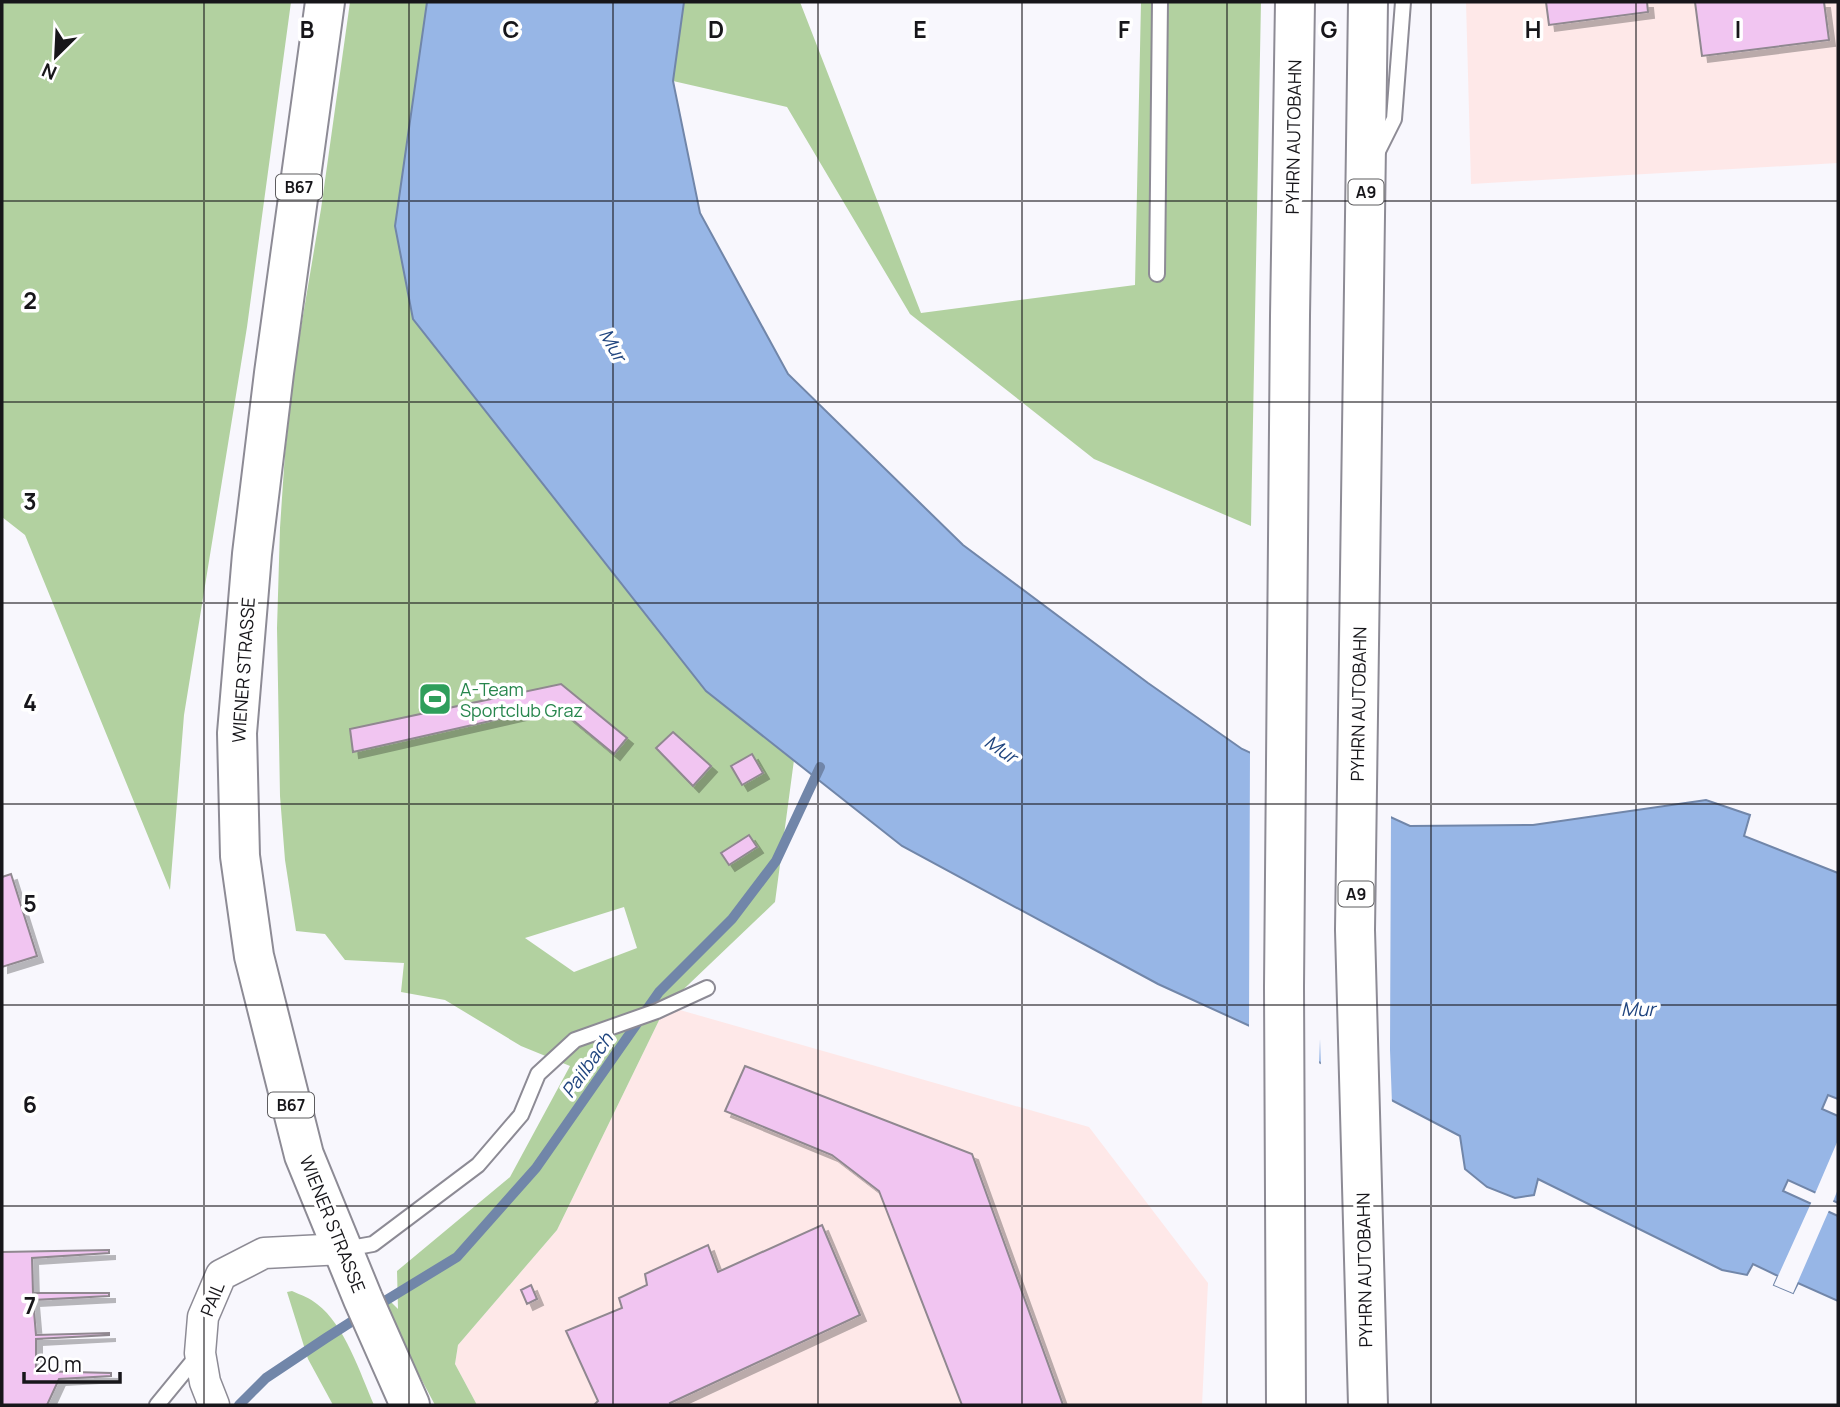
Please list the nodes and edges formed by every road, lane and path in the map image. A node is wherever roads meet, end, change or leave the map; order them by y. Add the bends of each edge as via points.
1 (325, 2) edge
2 (1160, 2) edge
3 (1368, 2) edge
4 (1404, 2) edge
5 (1291, 9) edge
6 (1366, 174) junction
7 (1157, 274) dead end
8 (707, 988) dead end
9 (343, 1249) junction
10 (200, 1353) junction
11 (209, 1394) edge
12 (157, 1405) edge
13 (410, 1405) edge
14 (1286, 1405) edge
15 (1368, 1405) edge

1 - 9 main road, WIENER STRASSE / B67 via 272,386 237,733 240,856 254,956 304,1155
2 - 7 lane
3 - 6 main road, PYHRN AUTOBAHN / A9
4 - 6 lane via 1394,119
5 - 14 main road, PYHRN AUTOBAHN
6 - 15 main road, PYHRN AUTOBAHN / A9 via 1355,930
8 - 9 lane via 575,1040 538,1074 522,1115 478,1165 373,1244
9 - 10 street, PAIL via 264,1253 221,1275 203,1317
9 - 13 main road, WIENER STRASSE / B67
10 - 11 street, PAIL
10 - 12 lane

